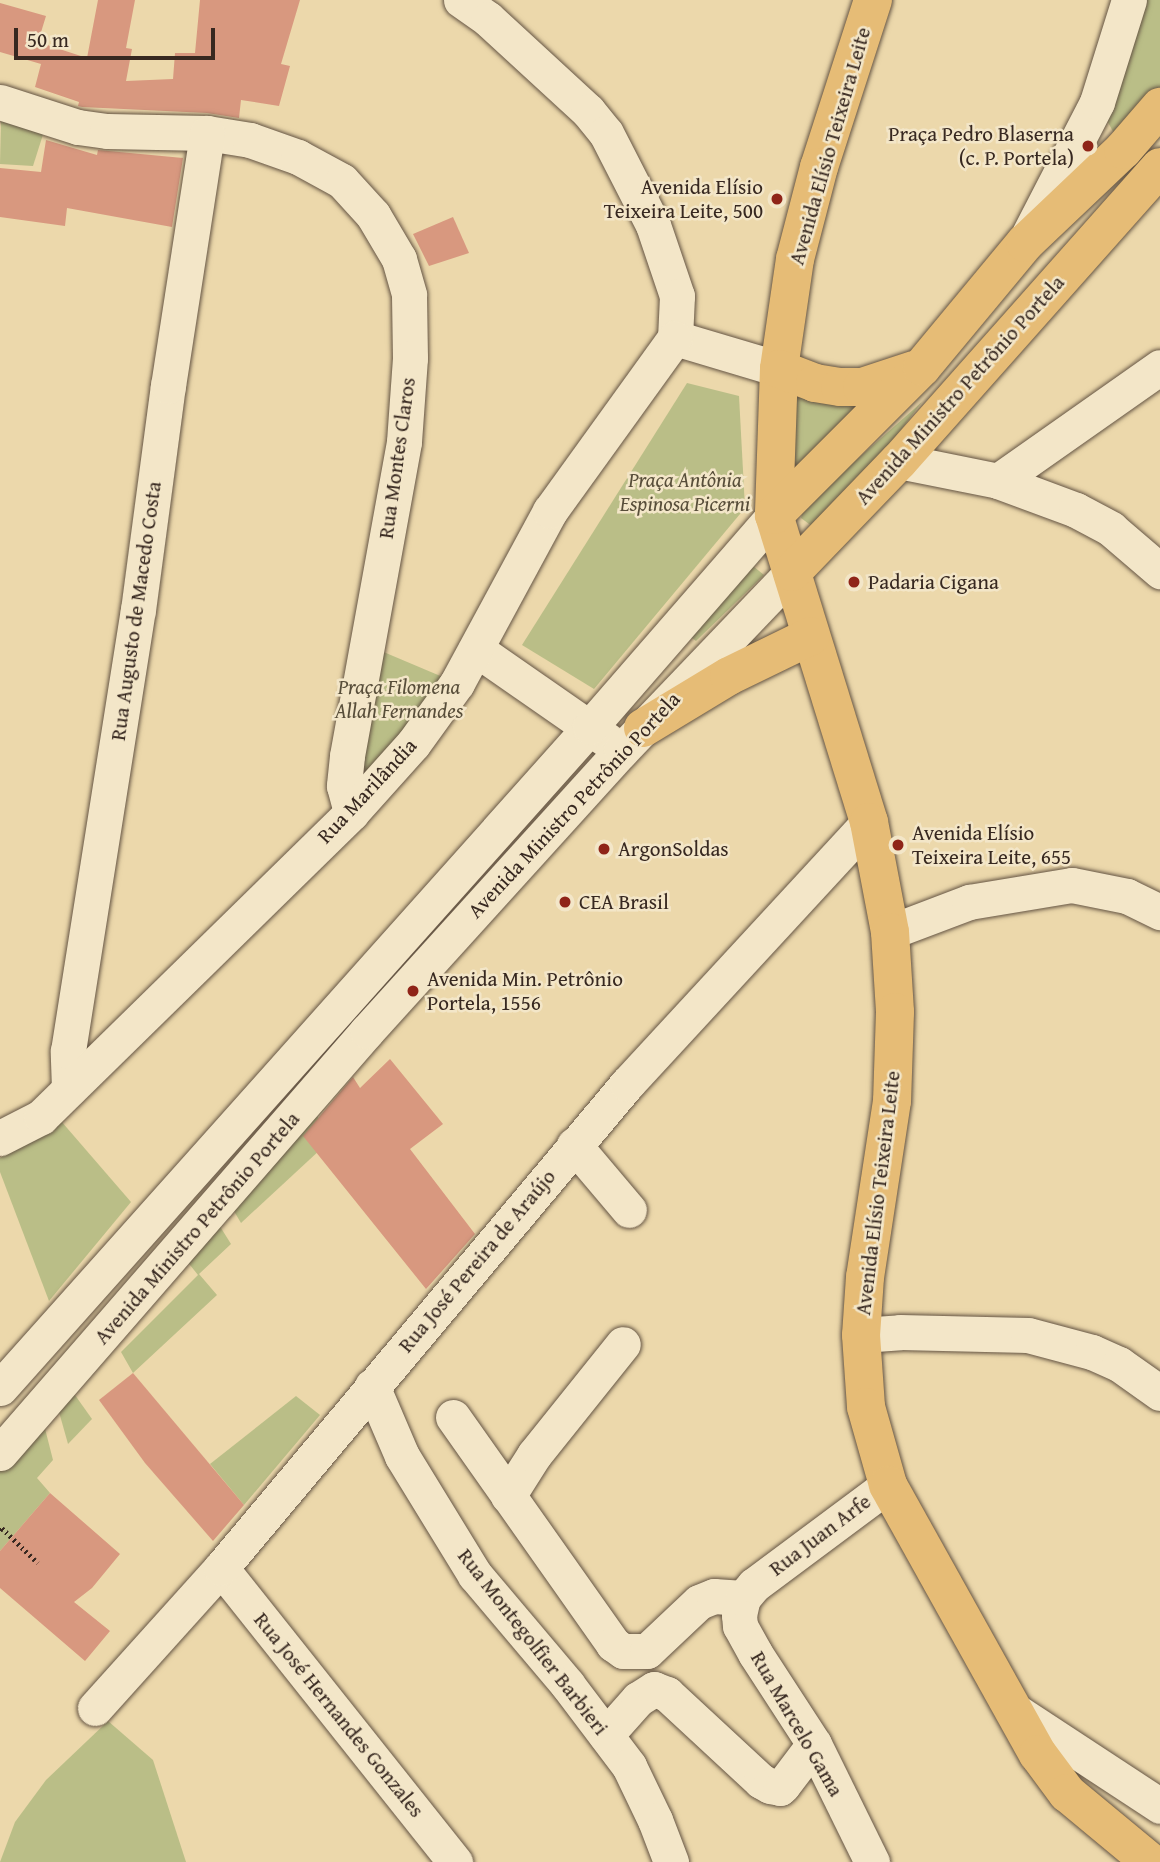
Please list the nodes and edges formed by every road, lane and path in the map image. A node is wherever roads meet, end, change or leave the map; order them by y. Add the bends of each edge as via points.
1 (461, 0) edge
2 (873, 0) edge
3 (1129, 0) edge
4 (0, 102) edge
5 (1097, 102) junction
6 (1160, 107) edge
7 (207, 133) junction
8 (1123, 150) junction
9 (1158, 169) edge
10 (1025, 243) junction
11 (675, 338) junction
12 (922, 367) junction
13 (1160, 367) edge
14 (779, 369) junction
15 (899, 461) junction
16 (998, 481) junction
17 (774, 515) junction
18 (1160, 571) edge
19 (792, 572) junction
20 (811, 636) junction
21 (476, 649) junction
22 (590, 727) junction
23 (632, 740) junction
24 (351, 813) junction
25 (869, 822) junction
26 (1160, 912) edge
27 (890, 932) junction
28 (69, 1089) junction
29 (0, 1138) edge
30 (575, 1145) junction
31 (629, 1210) dead end
32 (861, 1335) junction
33 (623, 1344) dead end
34 (372, 1386) junction
35 (0, 1388) edge
36 (1160, 1393) edge
37 (453, 1417) dead end
38 (0, 1453) edge
39 (888, 1486) junction
40 (508, 1496) junction
41 (0, 1530) edge
42 (38, 1563) dead end
43 (221, 1569) junction
44 (748, 1592) junction
45 (95, 1708) dead end
46 (1017, 1712) junction
47 (606, 1735) junction
48 (814, 1744) junction
49 (1160, 1806) edge
50 (455, 1862) edge
51 (671, 1862) edge
52 (872, 1862) edge
53 (1150, 1862) edge

1 - 11 street via 498,27 606,133 657,237 677,296
2 - 14 main road, Avenida Elísio Teixeira Leite via 798,246
3 - 5 street, Avenida Ministro Petrônio Portela
4 - 7 street, Rua Montes Claros via 98,130
5 - 8 street
5 - 10 street, Avenida Ministro Petrônio Portela
6 - 8 main road, Avenida Ministro Petrônio Portela
7 - 24 street, Rua Montes Claros via 250,140 298,157 342,181 373,215 399,259 409,295 404,442 346,756 345,786
7 - 28 street, Rua Augusto de Macedo Costa via 68,1051
8 - 9 street via 1138,165
8 - 10 main road, Avenida Ministro Petrônio Portela
9 - 15 main road, Avenida Ministro Petrônio Portela
10 - 12 main road, Avenida Ministro Petrônio Portela
11 - 14 street
11 - 21 street, Rua Marilândia via 550,511
12 - 14 main road via 862,387 816,383
12 - 17 main road, Avenida Ministro Petrônio Portela
13 - 16 street
14 - 17 main road, Avenida Elísio Teixeira Leite
15 - 16 street
15 - 19 main road, Avenida Ministro Petrônio Portela
16 - 18 street via 1076,510 1111,529
17 - 19 main road, Avenida Elísio Teixeira Leite
17 - 22 street, Avenida Ministro Petrônio Portela
19 - 20 main road, Avenida Elísio Teixeira Leite
19 - 23 street, Avenida Ministro Petrônio Portela
20 - 23 main road via 729,676
20 - 25 main road, Avenida Elísio Teixeira Leite
21 - 22 street
21 - 24 street, Rua Marilândia via 440,708
22 - 23 street
22 - 35 street, Avenida Ministro Petrônio Portela
23 - 38 street, Avenida Ministro Petrônio Portela via 368,1031
24 - 28 street, Rua Marilândia
25 - 27 main road, Avenida Elísio Teixeira Leite
25 - 30 street, Rua José Pereira de Araújo
26 - 27 street via 1127,895 1072,886 969,902
27 - 32 main road, Avenida Elísio Teixeira Leite via 895,1012 892,1101 865,1278
28 - 29 street, Rua Marilândia via 41,1117
30 - 31 street
30 - 34 street, Rua José Pereira de Araújo
32 - 36 street via 1028,1335 1092,1352 1119,1364
32 - 39 main road, Avenida Elísio Teixeira Leite via 866,1407
33 - 40 street via 534,1455
34 - 43 street, Rua José Pereira de Araújo
34 - 47 street, Rua Montegolfier Barbieri via 402,1456 475,1575
37 - 40 street
39 - 44 street, Rua Juan Arfe
39 - 46 main road, Avenida Elísio Teixeira Leite
40 - 44 street via 605,1635 624,1651 647,1651 699,1602
41 - 42 path
43 - 45 street, Rua José Pereira de Araújo
43 - 50 street, Rua José Hernandes Gonzales
44 - 48 street, Rua Marcelo Gama via 740,1626
46 - 49 street
46 - 53 main road, Avenida Elísio Teixeira Leite via 1038,1754 1067,1793
47 - 48 street via 638,1699 654,1689 667,1694 770,1786 780,1788
47 - 51 street, Rua Montegolfier Barbieri via 629,1766
48 - 52 street, Rua Marcelo Gama

